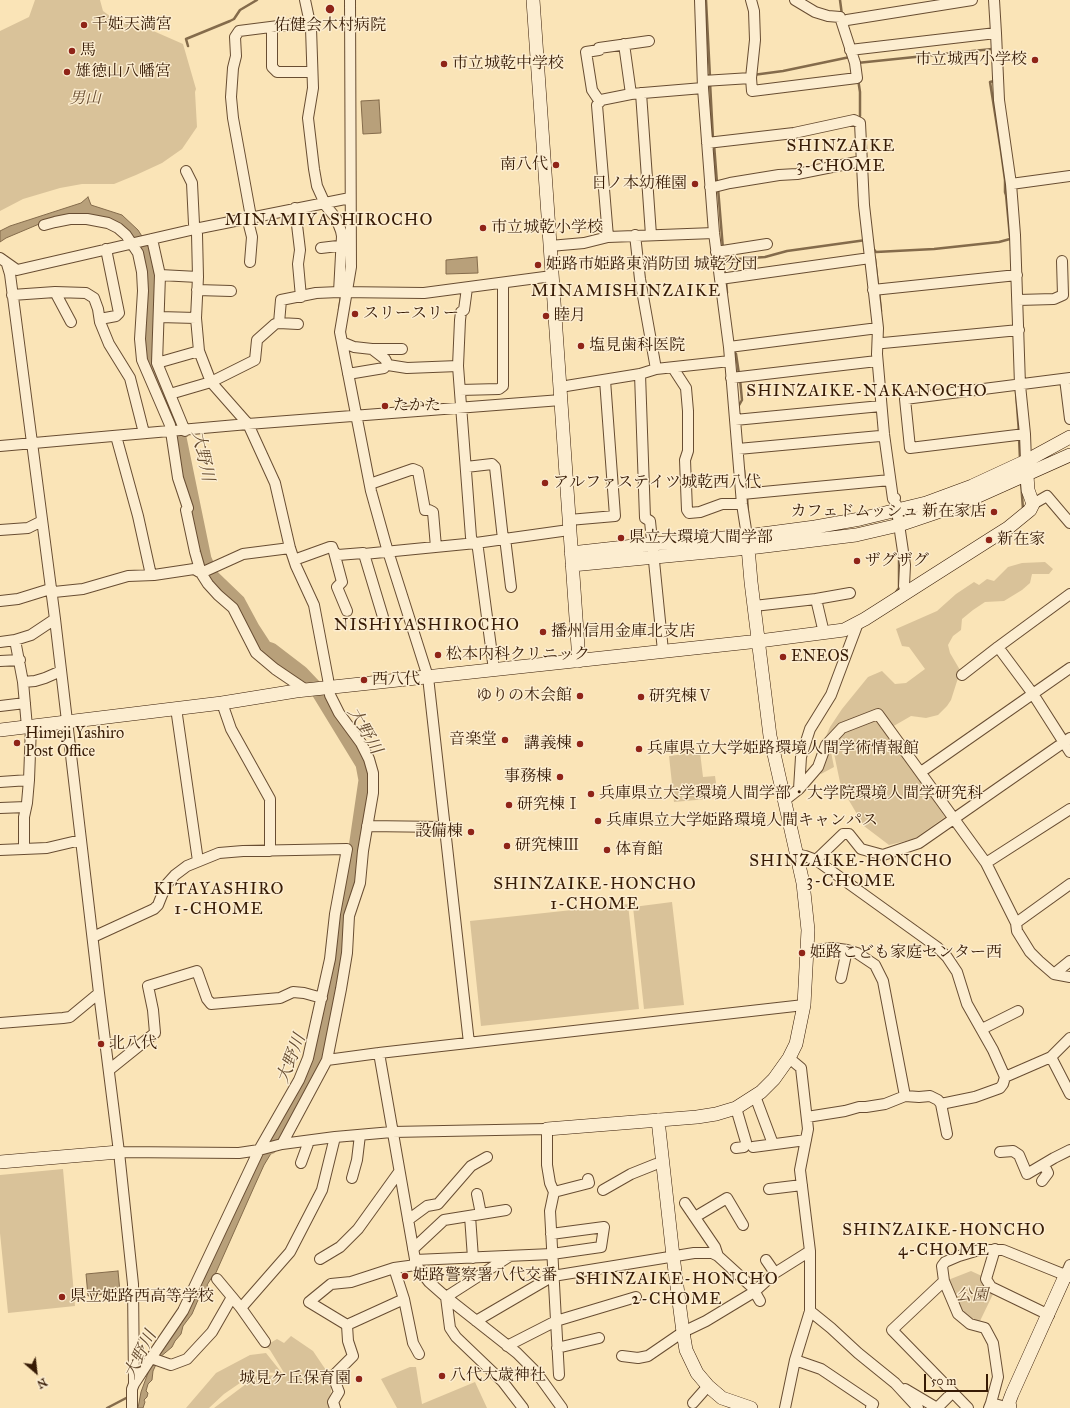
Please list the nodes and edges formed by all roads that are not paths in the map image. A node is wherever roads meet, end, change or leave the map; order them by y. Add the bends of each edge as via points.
1 (305, 0) edge
2 (350, 0) edge
3 (533, 0) edge
4 (700, 0) edge
5 (751, 0) edge
6 (795, 0) edge
7 (972, 0) edge
8 (994, 0) edge
9 (847, 20) dead end
10 (310, 22) junction
11 (272, 27) junction
12 (996, 34) junction
13 (649, 40) dead end
14 (624, 44) junction
15 (852, 53) junction
16 (312, 72) junction
17 (751, 78) junction
18 (707, 83) junction
19 (636, 94) junction
20 (600, 102) junction
21 (711, 143) junction
22 (862, 162) junction
23 (186, 171) dead end
24 (1070, 176) edge
25 (1011, 184) junction
26 (715, 187) junction
27 (350, 198) junction
28 (327, 202) junction
29 (295, 208) junction
30 (251, 217) junction
31 (44, 226) dead end
32 (195, 229) junction
33 (714, 233) junction
34 (635, 235) junction
35 (651, 235) junction
36 (608, 237) junction
37 (152, 239) junction
38 (132, 244) junction
39 (767, 244) dead end
40 (346, 245) junction
41 (550, 246) junction
42 (321, 248) dead end
43 (106, 249) junction
44 (721, 252) junction
45 (870, 255) junction
46 (4, 261) edge
47 (1062, 261) dead end
48 (250, 262) dead end
49 (160, 275) junction
50 (1017, 275) junction
51 (552, 276) junction
52 (198, 277) junction
53 (723, 279) junction
54 (503, 282) junction
55 (467, 288) junction
56 (197, 290) junction
57 (877, 290) junction
58 (230, 291) dead end
59 (55, 292) junction
60 (342, 292) junction
61 (12, 295) junction
62 (301, 297) junction
63 (1018, 300) junction
64 (159, 317) junction
65 (196, 318) junction
66 (100, 319) junction
67 (71, 322) dead end
68 (278, 323) junction
69 (298, 324) dead end
70 (878, 328) junction
71 (1019, 330) junction
72 (881, 341) junction
73 (342, 342) junction
74 (733, 346) junction
75 (372, 349) junction
76 (402, 350) dead end
77 (199, 351) junction
78 (730, 360) junction
79 (877, 360) junction
80 (157, 363) junction
81 (458, 366) junction
82 (384, 368) dead end
83 (673, 368) junction
84 (656, 369) junction
85 (348, 374) junction
86 (640, 374) junction
87 (736, 377) junction
88 (1067, 379) edge
89 (605, 380) junction
90 (210, 382) junction
91 (1017, 385) junction
92 (560, 387) junction
93 (460, 390) junction
94 (170, 394) junction
95 (561, 400) junction
96 (881, 406) junction
97 (462, 409) junction
98 (356, 417) junction
99 (1070, 419) edge
100 (735, 420) junction
101 (248, 424) junction
102 (185, 430) junction
103 (170, 431) junction
104 (144, 433) junction
105 (884, 434) junction
106 (1025, 434) junction
107 (116, 436) junction
108 (1070, 437) edge
109 (31, 442) junction
110 (0, 446) edge
111 (738, 448) junction
112 (1070, 455) edge
113 (1026, 461) junction
114 (466, 467) junction
115 (1026, 475) junction
116 (890, 480) junction
117 (370, 484) junction
118 (742, 499) junction
119 (896, 504) junction
120 (1033, 504) junction
121 (42, 521) junction
122 (1070, 523) edge
123 (569, 525) junction
124 (899, 525) junction
125 (0, 530) edge
126 (504, 538) junction
127 (748, 542) junction
128 (474, 543) junction
129 (436, 547) junction
130 (290, 548) junction
131 (653, 550) junction
132 (334, 552) junction
133 (389, 552) junction
134 (364, 554) junction
135 (571, 559) junction
136 (294, 560) junction
137 (201, 574) junction
138 (151, 575) junction
139 (511, 587) dead end
140 (51, 591) junction
141 (850, 593) dead end
142 (906, 593) junction
143 (1070, 594) edge
144 (816, 599) junction
145 (0, 601) edge
146 (754, 606) junction
147 (347, 611) dead end
148 (383, 617) dead end
149 (55, 619) junction
150 (858, 623) junction
151 (824, 633) junction
152 (15, 640) junction
153 (758, 641) junction
154 (0, 642) edge
155 (998, 647) junction
156 (663, 651) junction
157 (20, 660) junction
158 (0, 661) edge
159 (579, 661) junction
160 (1070, 668) edge
161 (494, 670) junction
162 (61, 671) junction
163 (962, 675) dead end
164 (428, 676) junction
165 (23, 682) junction
166 (326, 688) junction
167 (301, 690) junction
168 (1033, 694) junction
169 (25, 703) junction
170 (222, 703) junction
171 (0, 706) edge
172 (176, 708) junction
173 (67, 723) junction
174 (29, 726) junction
175 (0, 730) edge
176 (1067, 741) edge
177 (1070, 752) edge
178 (921, 772) junction
179 (29, 780) junction
180 (0, 782) edge
181 (799, 789) junction
182 (785, 800) junction
183 (26, 807) junction
184 (0, 808) edge
185 (1070, 809) edge
186 (954, 819) junction
187 (367, 826) junction
188 (444, 827) junction
189 (81, 840) junction
190 (24, 848) junction
191 (0, 850) edge
192 (270, 851) junction
193 (796, 854) junction
194 (816, 860) junction
195 (198, 861) junction
196 (986, 864) junction
197 (1070, 884) edge
198 (1016, 923) junction
199 (93, 937) junction
200 (847, 950) junction
201 (807, 951) junction
202 (1070, 961) edge
203 (1054, 974) junction
204 (1070, 977) edge
205 (842, 978) dead end
206 (99, 993) junction
207 (322, 998) junction
208 (804, 1005) junction
209 (1018, 1011) dead end
210 (0, 1022) edge
211 (982, 1029) junction
212 (1070, 1038) edge
213 (469, 1043) junction
214 (379, 1053) junction
215 (1051, 1057) junction
216 (789, 1058) junction
217 (327, 1060) junction
218 (109, 1070) junction
219 (1005, 1077) junction
220 (1070, 1094) edge
221 (755, 1096) junction
222 (905, 1096) junction
223 (941, 1104) junction
224 (736, 1108) junction
225 (807, 1117) junction
226 (658, 1120) junction
227 (547, 1128) junction
228 (392, 1132) junction
229 (947, 1134) dead end
230 (360, 1135) junction
231 (336, 1137) junction
232 (806, 1140) junction
233 (309, 1141) junction
234 (773, 1144) junction
235 (280, 1145) junction
236 (753, 1147) dead end
237 (736, 1148) dead end
238 (259, 1150) junction
239 (1070, 1150) edge
240 (119, 1152) junction
241 (1000, 1152) dead end
242 (487, 1157) dead end
243 (0, 1162) edge
244 (301, 1163) dead end
245 (663, 1164) junction
246 (1044, 1165) junction
247 (399, 1172) junction
248 (352, 1178) dead end
249 (588, 1179) dead end
250 (1042, 1181) dead end
251 (802, 1185) junction
252 (769, 1189) dead end
253 (603, 1190) dead end
254 (554, 1192) junction
255 (477, 1194) dead end
256 (685, 1203) dead end
257 (506, 1210) dead end
258 (481, 1214) junction
259 (470, 1216) junction
260 (694, 1217) junction
261 (408, 1220) junction
262 (743, 1225) dead end
263 (551, 1234) junction
264 (413, 1249) junction
265 (995, 1250) junction
266 (810, 1251) junction
267 (552, 1254) junction
268 (510, 1256) junction
269 (673, 1256) junction
270 (718, 1256) junction
271 (473, 1258) junction
272 (320, 1259) dead end
273 (766, 1260) dead end
274 (416, 1263) junction
275 (394, 1268) junction
276 (1069, 1272) edge
277 (775, 1273) junction
278 (553, 1276) junction
279 (218, 1279) dead end
280 (944, 1281) junction
281 (754, 1292) junction
282 (446, 1297) junction
283 (636, 1297) dead end
284 (232, 1298) junction
285 (404, 1299) junction
286 (760, 1301) dead end
287 (241, 1308) junction
288 (810, 1311) junction
289 (1048, 1315) junction
290 (476, 1321) junction
291 (556, 1321) junction
292 (347, 1325) junction
293 (683, 1332) junction
294 (599, 1338) dead end
295 (265, 1342) dead end
296 (507, 1346) junction
297 (557, 1348) junction
298 (419, 1354) dead end
299 (622, 1356) dead end
300 (796, 1356) junction
301 (151, 1358) junction
302 (559, 1374) dead end
303 (895, 1383) junction
304 (134, 1384) junction
305 (708, 1386) junction
306 (952, 1393) junction
307 (694, 1403) dead end
308 (990, 1405) edge
309 (132, 1408) edge
310 (334, 1408) edge
311 (523, 1408) edge
312 (562, 1408) edge
313 (751, 1408) edge
314 (785, 1408) edge
315 (871, 1408) edge
316 (918, 1408) edge
317 (937, 1408) edge
318 (968, 1408) edge
319 (1009, 1408) edge

1 - 10 street
2 - 27 street
3 - 41 street
4 - 18 street
5 - 17 street via 755,40
6 - 15 street via 815,12 840,17
7 - 9 street
8 - 12 street
10 - 11 street
10 - 16 street
11 - 16 street via 272,67 277,72
11 - 30 street via 239,32 235,36 236,56 231,97
12 - 15 street
12 - 25 street via 998,100
13 - 14 street
14 - 19 street
14 - 20 street via 586,52 592,90
15 - 17 street via 857,78 752,91
16 - 28 street via 308,118 317,186
17 - 18 street
18 - 19 street
18 - 21 street
19 - 20 street
19 - 35 street
20 - 36 street via 596,105
21 - 22 street via 794,133 854,120 860,123
21 - 26 street
22 - 26 street
22 - 45 street
23 - 32 street via 192,183
24 - 25 street
25 - 50 street
26 - 33 street
27 - 28 street
27 - 40 street
28 - 29 street
28 - 40 street via 326,206 340,225
29 - 30 street
29 - 62 street via 300,250 298,264
30 - 32 street
30 - 48 street
31 - 38 street via 70,219 103,221 118,228
32 - 37 street
32 - 52 street
33 - 35 street
33 - 44 street
34 - 35 street
34 - 36 street
34 - 84 street
36 - 41 street
37 - 38 street
37 - 49 street
38 - 43 street
38 - 103 street via 138,253 142,272 142,360 170,425
39 - 44 street
40 - 42 street
40 - 60 street via 351,267
41 - 51 street
43 - 46 street via 17,270
43 - 66 street via 118,313 116,316
44 - 53 street
45 - 53 street
45 - 57 street
46 - 61 street
47 - 63 street via 1063,295 1054,299
49 - 52 street
49 - 64 street
50 - 57 street
50 - 63 street
51 - 54 street
51 - 92 street
52 - 56 street
53 - 74 street
54 - 55 street
54 - 93 street via 503,386 499,389
55 - 60 street via 424,293
55 - 81 street via 460,320
56 - 58 street
56 - 65 street
57 - 70 street
59 - 61 street
59 - 66 street via 86,293 94,298
59 - 67 street
60 - 62 street via 316,293
60 - 73 street
61 - 109 street
62 - 68 street via 281,300
63 - 71 street
64 - 65 street
64 - 80 street
65 - 77 street
66 - 104 street via 112,350 130,378
68 - 69 street
68 - 90 street via 257,340 256,360
70 - 72 street
70 - 74 street
71 - 72 street
71 - 91 street
72 - 79 street
72 - 119 street
73 - 75 street via 354,347
73 - 85 street
74 - 78 street
75 - 76 street
75 - 81 street via 385,359 388,365 407,368
77 - 80 street
77 - 90 street
78 - 83 street
78 - 87 street
79 - 87 street
79 - 96 street
80 - 94 street
81 - 93 street
82 - 85 street
83 - 84 street
83 - 118 street via 686,388 687,510 689,513 700,512
84 - 86 street
85 - 98 street
86 - 89 street
86 - 131 street via 645,518 650,521
87 - 100 street
88 - 91 street
88 - 99 street
89 - 92 street
89 - 123 street via 615,516
90 - 94 street
90 - 101 street
91 - 106 street
91 - 106 street via 905,399 910,448
92 - 95 street
93 - 97 street
94 - 102 street
95 - 97 street
95 - 123 street
96 - 100 street
96 - 105 street
97 - 98 street
97 - 114 street
98 - 101 street
98 - 117 street
100 - 111 street
101 - 102 street
101 - 130 street via 275,483
102 - 103 street
103 - 104 street
103 - 137 street via 178,478 188,508 186,510
104 - 107 street
105 - 111 street
105 - 116 street
106 - 113 street
107 - 109 street
107 - 138 street
108 - 113 street
109 - 110 street
109 - 121 street
111 - 118 street
112 - 115 street
113 - 115 street
113 - 119 street via 972,486 926,503
114 - 126 street via 492,464 495,467
114 - 128 street via 470,537
115 - 120 street
115 - 124 street via 958,505
116 - 118 street
116 - 119 street
117 - 129 street via 413,469 418,471 426,510 433,512
117 - 133 street
118 - 127 street
119 - 124 street
119 - 127 street via 860,519
120 - 122 street via 1047,496
120 - 142 street via 1030,510 1008,528
121 - 125 street via 28,528
121 - 140 street
123 - 126 street
123 - 135 street
124 - 127 street via 856,535
124 - 142 street
126 - 128 street
126 - 139 street
127 - 131 street
127 - 146 street
128 - 129 street
128 - 161 street via 478,549
129 - 133 street
130 - 136 street
130 - 137 street via 243,554
131 - 135 street
131 - 156 street
132 - 134 street via 338,556
132 - 136 street via 330,547
132 - 147 street via 342,582 337,587
133 - 134 street
133 - 164 street
134 - 148 street
135 - 159 street
136 - 166 street via 314,605 328,679
137 - 138 street via 194,569
137 - 167 street via 223,601 233,608 256,653
138 - 140 street via 128,576 83,589
140 - 145 street
140 - 149 street
141 - 144 street
142 - 150 street
143 - 155 street
144 - 146 street
144 - 151 street
146 - 153 street
149 - 152 street via 30,635
149 - 162 street
150 - 151 street via 844,630
150 - 181 street via 831,696 810,728 801,756
151 - 153 street
152 - 154 street
152 - 157 street
153 - 156 street
153 - 182 street via 770,736
155 - 163 street
155 - 168 street
156 - 159 street
157 - 158 street
157 - 165 street
159 - 161 street
160 - 168 street
161 - 164 street
162 - 165 street via 35,681
162 - 173 street
164 - 166 street
164 - 188 street
165 - 169 street
166 - 167 street
166 - 187 street via 369,759 373,773 373,793
167 - 170 street
168 - 176 street
168 - 178 street
169 - 171 street
169 - 174 street
170 - 172 street
170 - 192 street via 231,729 270,799
172 - 173 street
172 - 195 street
173 - 174 street
173 - 189 street
174 - 175 street
174 - 179 street
176 - 177 street
176 - 186 street
178 - 181 street via 878,714 842,728 826,745 818,767
178 - 186 street
179 - 180 street
179 - 183 street
181 - 182 street
182 - 193 street
183 - 184 street
183 - 190 street
185 - 196 street
186 - 194 street via 918,844 884,855 861,849 849,834 843,834
186 - 196 street
187 - 188 street
187 - 217 street via 360,883 349,916 347,953
188 - 213 street
189 - 190 street via 47,848
189 - 199 street
190 - 191 street
192 - 195 street via 219,853
192 - 207 street via 347,848
193 - 194 street
193 - 201 street via 803,883
194 - 211 street via 937,947 947,957 957,972 967,1004
195 - 199 street via 175,875 154,909
196 - 198 street
197 - 198 street
198 - 203 street via 1030,952
199 - 206 street
200 - 201 street via 833,948
200 - 205 street
200 - 222 street via 857,953 875,965 883,981
201 - 208 street
202 - 203 street
203 - 204 street
206 - 210 street via 70,1016
206 - 218 street
207 - 218 street via 293,992 280,998 211,1004 197,971 148,986 155,1033
207 - 238 street via 308,1058 299,1080
208 - 213 street
208 - 216 street via 796,1044
209 - 211 street
211 - 219 street
212 - 215 street
213 - 214 street
214 - 217 street
214 - 228 street
215 - 219 street
215 - 220 street
216 - 221 street via 774,1079
216 - 225 street via 802,1068
217 - 235 street
218 - 240 street
219 - 223 street via 1000,1088 975,1097
221 - 224 street
221 - 234 street
222 - 223 street via 930,1096
222 - 225 street via 885,1104
223 - 229 street
224 - 226 street via 697,1117
224 - 237 street via 746,1142 744,1147
225 - 232 street
226 - 227 street
226 - 245 street
227 - 228 street
227 - 254 street via 547,1165
228 - 230 street
228 - 247 street
230 - 231 street
230 - 248 street
231 - 233 street
231 - 287 street via 322,1190 290,1252
232 - 234 street
232 - 251 street via 800,1170
233 - 235 street
233 - 244 street
234 - 236 street
235 - 238 street
238 - 240 street
238 - 301 street via 183,1311
239 - 246 street
240 - 243 street
240 - 304 street via 132,1284
241 - 246 street via 1013,1151 1019,1154 1027,1174
242 - 261 street via 471,1166 438,1204 427,1206
245 - 253 street via 656,1164 631,1174
245 - 269 street
246 - 250 street via 1048,1173
247 - 261 street
247 - 272 street via 358,1230 340,1247
249 - 254 street via 589,1183
251 - 252 street
251 - 266 street
254 - 263 street via 550,1211
255 - 258 street
256 - 260 street
257 - 258 street
258 - 259 street
259 - 264 street via 444,1220
259 - 271 street
260 - 262 street via 727,1198
260 - 270 street via 715,1247
261 - 264 street
263 - 267 street
263 - 267 street via 604,1227 602,1247
264 - 274 street
265 - 276 street via 1003,1250
265 - 280 street via 979,1250 945,1262 942,1266
265 - 289 street via 986,1279 990,1287
266 - 277 street
266 - 288 street
267 - 268 street
267 - 278 street
268 - 271 street
268 - 282 street
269 - 270 street via 694,1253 712,1253
269 - 278 street
269 - 293 street
270 - 281 street via 752,1287
271 - 274 street
273 - 277 street
274 - 275 street
274 - 282 street via 426,1278
275 - 285 street
275 - 292 street via 351,1282 331,1284 309,1302
276 - 289 street
277 - 281 street
278 - 290 street
278 - 291 street
279 - 284 street
280 - 306 street via 892,1330
280 - 308 street via 958,1314 970,1324 985,1328 993,1343 998,1377
281 - 286 street
281 - 293 street
282 - 290 street
282 - 311 street via 450,1328 456,1337 503,1382
283 - 291 street via 611,1300 587,1307
284 - 287 street
284 - 301 street via 212,1332 187,1359 171,1365
285 - 292 street
285 - 298 street
287 - 295 street
288 - 300 street
288 - 303 street
289 - 319 street via 1012,1394
290 - 296 street
291 - 296 street
291 - 297 street
292 - 310 street via 348,1342 353,1356 333,1376 339,1392 333,1402
293 - 299 street via 648,1356
293 - 305 street via 686,1350 692,1363
294 - 297 street
296 - 312 street via 536,1372
297 - 302 street
300 - 314 street
300 - 315 street via 821,1369 873,1404
301 - 304 street
303 - 316 street
303 - 317 street
304 - 309 street
305 - 307 street
305 - 313 street via 722,1398
306 - 317 street
306 - 318 street
308 - 319 street

